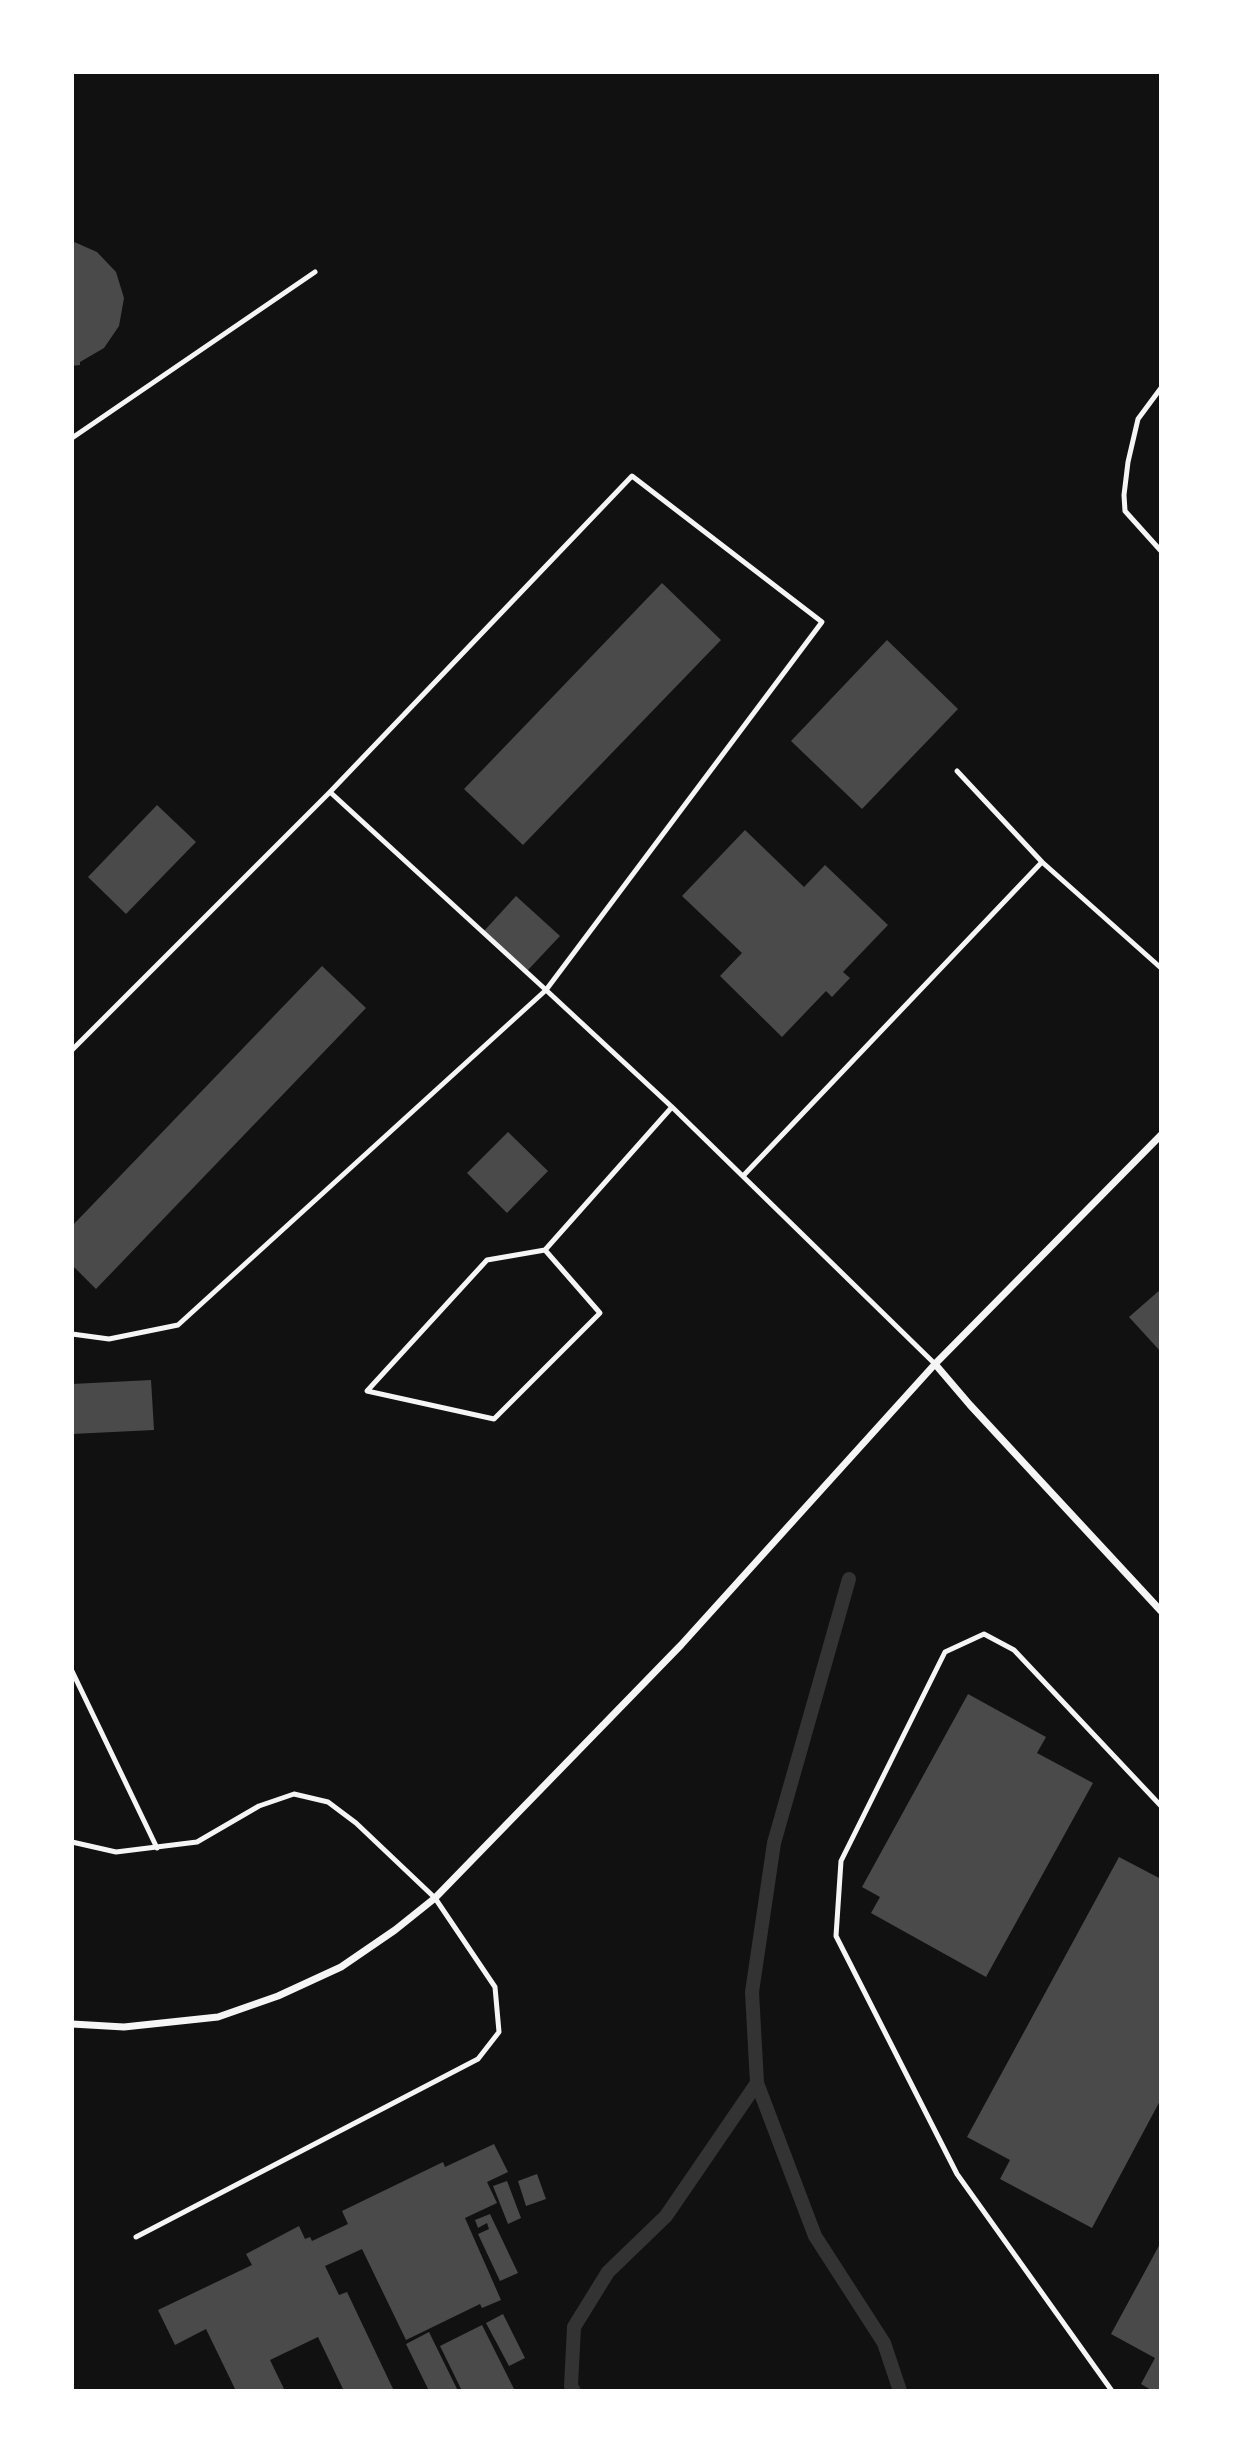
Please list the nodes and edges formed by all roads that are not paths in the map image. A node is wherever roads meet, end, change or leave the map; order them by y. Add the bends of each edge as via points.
1 (314, 272) dead end
2 (1161, 387) edge
3 (72, 438) edge
4 (1161, 551) edge
5 (957, 771) dead end
6 (330, 792) junction
7 (1042, 862) junction
8 (1161, 968) edge
9 (546, 990) junction
10 (72, 1050) edge
11 (672, 1108) junction
12 (1161, 1135) edge
13 (743, 1176) junction
14 (545, 1250) junction
15 (72, 1334) edge
16 (936, 1364) junction
17 (1161, 1611) edge
18 (72, 1671) edge
19 (1161, 1806) edge
20 (72, 1842) edge
21 (157, 1848) junction
22 (435, 1898) junction
23 (72, 2024) edge
24 (136, 2237) dead end
25 (1112, 2391) edge

1 - 3 lane
2 - 4 lane via 1138,419 1124,495 1125,511
5 - 7 lane
6 - 9 lane
6 - 9 lane via 632,476 822,622
6 - 10 lane
7 - 8 lane
7 - 13 lane
9 - 11 lane
9 - 15 lane via 178,1325 109,1339
11 - 13 lane
11 - 14 lane
12 - 16 street
13 - 16 lane
14 - 14 lane via 600,1313 494,1419 367,1391 487,1260
16 - 17 street
16 - 22 street via 681,1645
18 - 21 lane
19 - 25 lane via 1014,1650 984,1634 945,1652 841,1861 836,1936 957,2174
20 - 21 lane via 116,1852
21 - 22 lane via 197,1842 259,1806 294,1794 328,1802
22 - 23 street via 341,1966 278,1996 218,2017 124,2027
22 - 24 lane via 495,1987 499,2032 478,2059

